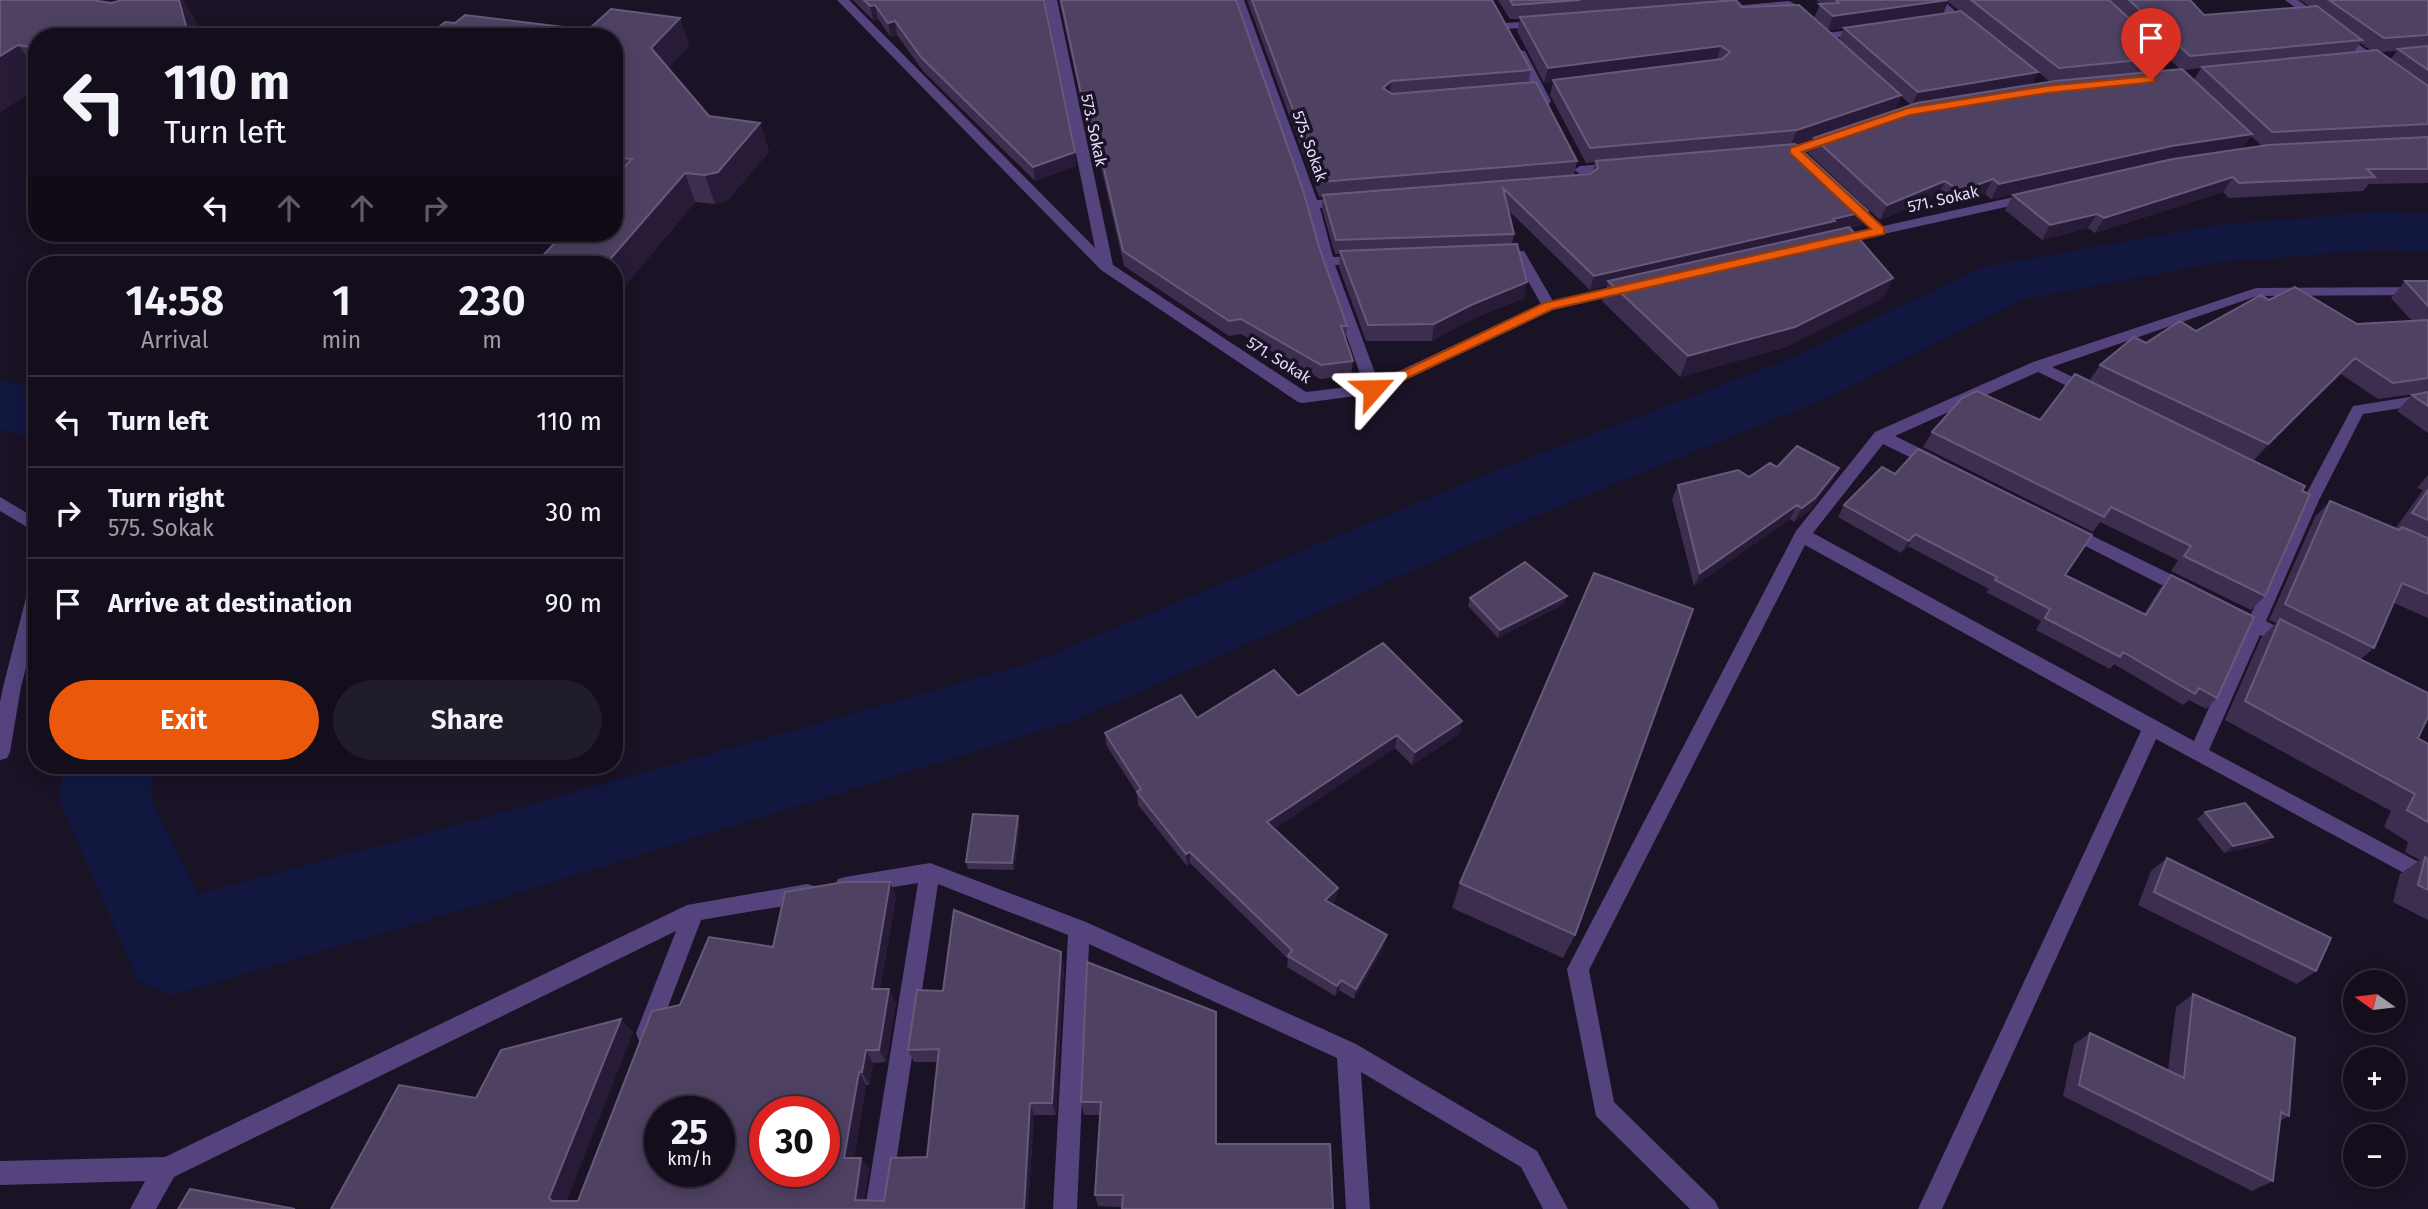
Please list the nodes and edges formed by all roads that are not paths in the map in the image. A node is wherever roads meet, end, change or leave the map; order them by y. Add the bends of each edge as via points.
1 (843, 0) edge
2 (1051, 0) edge
3 (1238, 0) edge
4 (1936, 0) edge
5 (2291, 0) edge
6 (1790, 5) edge
7 (1721, 9) edge
8 (1560, 22) edge
9 (1878, 29) edge
10 (1976, 34) edge
11 (1837, 46) edge
12 (2394, 56) edge
13 (2371, 58) junction
14 (2357, 60) edge
15 (2390, 72) edge
16 (1551, 113) edge
17 (1845, 133) edge
18 (1768, 153) edge
19 (1634, 165) edge
20 (1578, 173) edge
21 (2042, 194) edge
22 (1353, 201) edge
23 (1312, 204) junction
24 (1813, 246) edge
25 (1478, 256) edge
26 (1382, 259) edge
27 (1328, 261) junction
28 (1106, 267) junction
29 (1641, 285) edge
30 (2428, 291) edge
31 (1549, 306) junction
32 (2038, 366) junction
33 (1373, 389) junction
34 (2100, 396) edge
35 (2428, 399) edge
36 (1881, 436) junction
37 (1956, 473) edge
38 (0, 503) edge
39 (28, 521) edge
40 (2055, 524) edge
41 (1802, 535) junction
42 (2254, 624) junction
43 (28, 625) edge
44 (2304, 649) edge
45 (2152, 728) junction
46 (0, 752) edge
47 (2198, 754) junction
48 (930, 872) junction
49 (2428, 877) edge
50 (694, 912) junction
51 (1079, 929) junction
52 (1348, 1052) junction
53 (639, 1054) edge
54 (1529, 1159) junction
55 (166, 1169) junction
56 (0, 1173) edge
57 (142, 1209) edge
58 (877, 1209) edge
59 (1065, 1209) edge
60 (1358, 1209) edge
61 (1542, 1209) edge
62 (1556, 1209) edge
63 (1707, 1209) edge
64 (1930, 1209) edge

1 - 28 street, 571. Sokak
2 - 28 street, 573. Sokak
3 - 23 street, 575. Sokak
4 - 10 street via 1949,19
5 - 13 street
6 - 7 street
8 - 16 street via 1504,22
9 - 11 street via 1822,32
12 - 13 street
13 - 14 street
13 - 15 street
17 - 18 street via 1799,155
19 - 20 street
21 - 24 street, 571. Sokak via 1875,227
22 - 23 street, 575. Sokak
23 - 27 street
25 - 31 street via 1519,254
26 - 27 street
27 - 33 street
28 - 33 street, 571. Sokak via 1303,398
29 - 31 street, 571. Sokak
30 - 32 street via 2256,292
31 - 33 street, 571. Sokak
32 - 34 street
32 - 36 street
35 - 42 street via 2358,410
36 - 37 street
36 - 41 street
38 - 39 street
40 - 42 street
41 - 45 street
41 - 63 street via 1578,970 1604,1108
42 - 44 street
42 - 47 street
43 - 46 street
45 - 47 street
45 - 64 street
47 - 49 street
48 - 50 street
48 - 51 street
48 - 58 street
50 - 53 street
50 - 55 street
51 - 52 street
51 - 59 street
52 - 54 street
52 - 60 street
54 - 61 street
54 - 62 street
55 - 56 street
55 - 57 street

